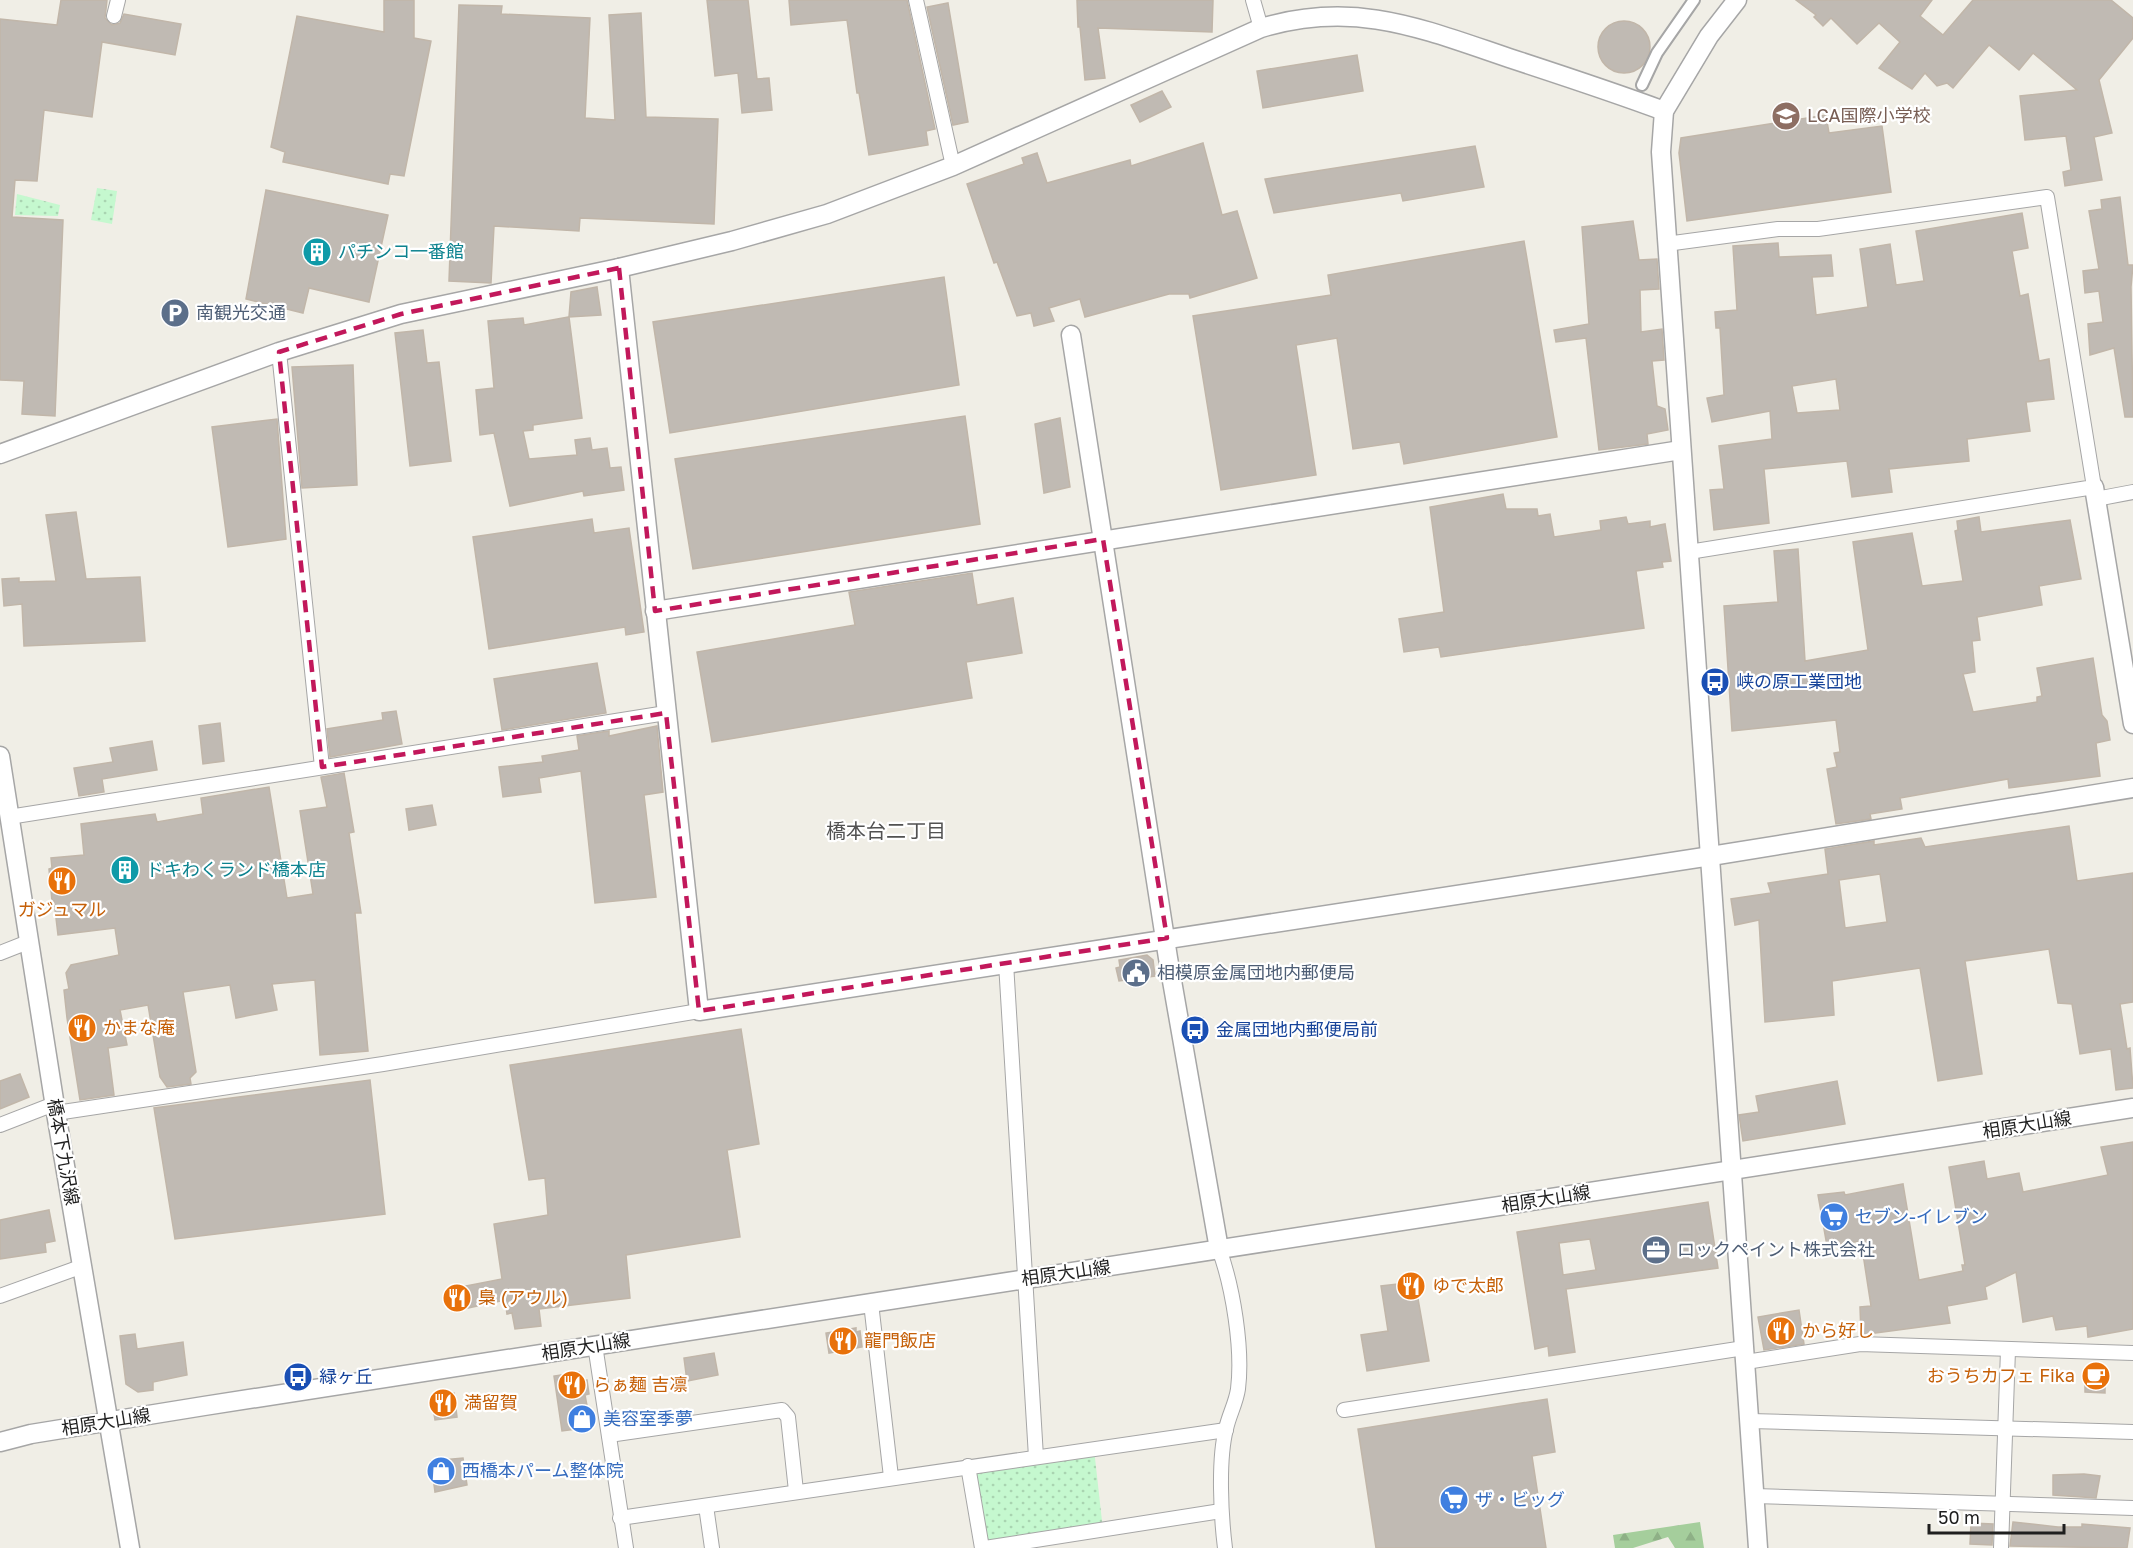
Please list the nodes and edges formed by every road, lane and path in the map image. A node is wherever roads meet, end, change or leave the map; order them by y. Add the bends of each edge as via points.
1 (118, 0) edge
2 (916, 0) edge
3 (1253, 0) edge
4 (1694, 0) edge
5 (1737, 0) edge
6 (114, 16) dead end
7 (1261, 28) junction
8 (1642, 85) dead end
9 (1664, 111) junction
10 (953, 166) junction
11 (1666, 244) junction
12 (619, 268) junction
13 (1071, 335) dead end
14 (279, 352) junction
15 (1681, 450) junction
16 (0, 454) edge
17 (2133, 492) edge
18 (2095, 493) junction
19 (1103, 539) junction
20 (1689, 552) junction
21 (655, 611) junction
22 (666, 713) junction
23 (2133, 724) edge
24 (0, 756) edge
25 (322, 767) junction
26 (2133, 788) edge
27 (9, 817) junction
28 (1711, 856) junction
29 (1167, 938) junction
30 (28, 942) junction
31 (0, 953) edge
32 (1006, 963) junction
33 (699, 1011) junction
34 (2133, 1108) edge
35 (55, 1109) junction
36 (0, 1125) edge
37 (1731, 1171) junction
38 (1219, 1249) junction
39 (83, 1266) junction
40 (1025, 1278) junction
41 (0, 1296) edge
42 (871, 1303) junction
43 (595, 1346) junction
44 (2008, 1350) junction
45 (2133, 1353) edge
46 (1745, 1355) junction
47 (1344, 1410) dead end
48 (110, 1420) junction
49 (1749, 1421) junction
50 (2005, 1429) junction
51 (1226, 1430) junction
52 (2133, 1432) edge
53 (609, 1435) junction
54 (0, 1442) edge
55 (1036, 1457) junction
56 (968, 1466) junction
57 (891, 1477) junction
58 (796, 1491) junction
59 (1754, 1496) junction
60 (2002, 1504) junction
61 (706, 1506) junction
62 (2133, 1508) edge
63 (1221, 1511) junction
64 (620, 1518) junction
65 (130, 1548) edge
66 (626, 1548) edge
67 (712, 1548) edge
68 (983, 1548) edge
69 (1225, 1548) edge
70 (1758, 1548) edge
71 (2001, 1548) edge

1 - 6 street
2 - 10 street
3 - 7 street
4 - 8 street via 1658,53
5 - 9 street via 1709,36
7 - 9 street via 1307,16 1381,17
7 - 10 street
9 - 11 street via 1661,152
10 - 12 street via 827,214
11 - 15 street
11 - 18 street via 1778,229 1818,229 2047,196
12 - 14 street via 401,314
12 - 21 street
13 - 19 street
14 - 16 street
14 - 25 street
15 - 19 street
15 - 20 street
17 - 18 street
18 - 20 street
18 - 23 street
19 - 21 street
19 - 29 street
20 - 28 street
21 - 22 street
22 - 25 street
22 - 33 street
24 - 27 street, 橋本下九沢線
25 - 27 street
26 - 28 street
27 - 30 street, 橋本下九沢線
28 - 29 street
28 - 37 street
29 - 32 street
29 - 38 street
30 - 31 street
30 - 35 street, 橋本下九沢線
32 - 33 street
32 - 40 street
33 - 35 street via 383,1064
34 - 37 street, 相原大山線
35 - 36 street
35 - 39 street, 橋本下九沢線
37 - 38 street, 相原大山線
37 - 46 street
38 - 40 street, 相原大山線
38 - 51 street via 1226,1268 1239,1360 1238,1390
39 - 41 street
39 - 48 street, 橋本下九沢線
40 - 42 street, 相原大山線
40 - 55 street
42 - 43 street, 相原大山線
42 - 57 street
43 - 48 street, 相原大山線
43 - 53 street
44 - 45 street
44 - 46 street via 1860,1344
44 - 50 street
46 - 47 street
46 - 49 street
48 - 54 street, 相原大山線
48 - 65 street, 橋本下九沢線
49 - 50 street
49 - 59 street
50 - 52 street
50 - 60 street
51 - 55 street
51 - 63 street
53 - 58 street via 782,1410 788,1417
53 - 64 street
55 - 56 street
56 - 57 street
56 - 68 street
57 - 58 street
58 - 61 street
59 - 60 street
59 - 70 street
60 - 62 street
60 - 71 street
61 - 64 street
61 - 67 street
63 - 68 street
63 - 69 street
64 - 66 street

